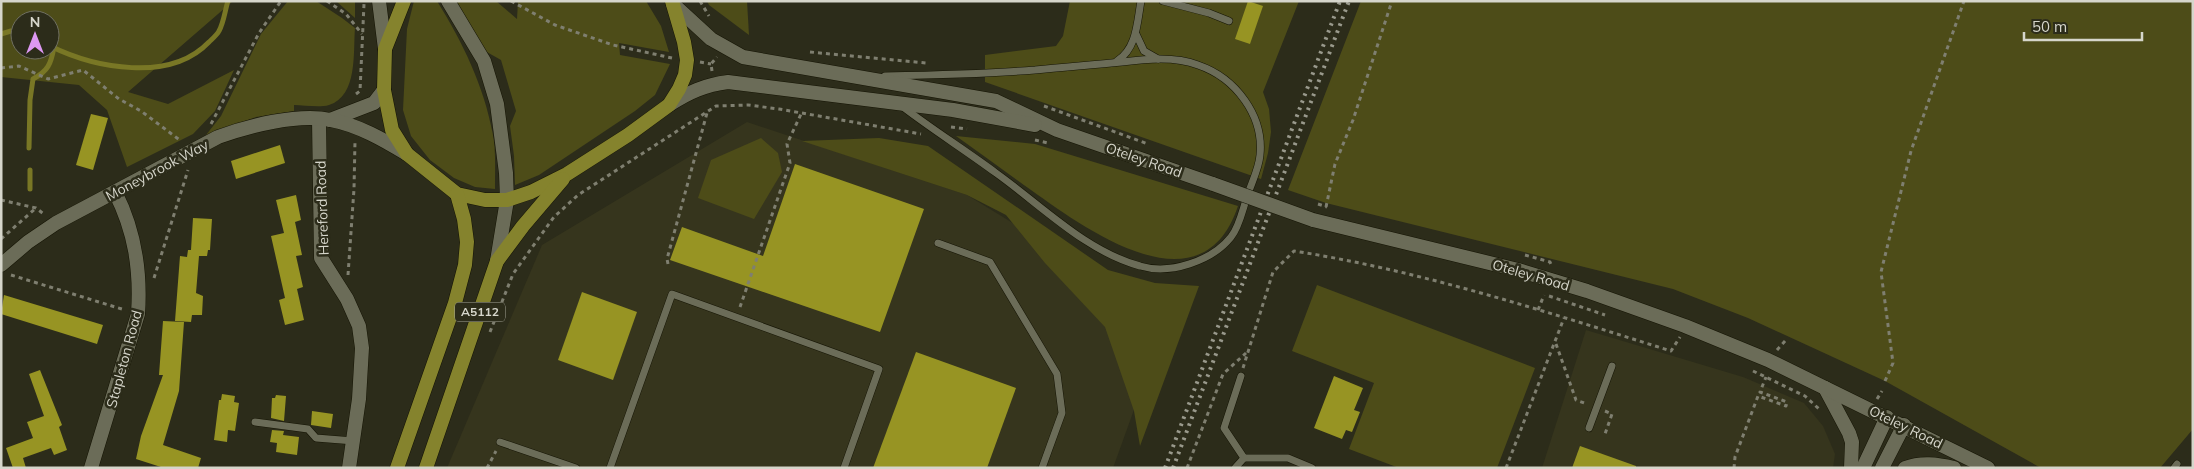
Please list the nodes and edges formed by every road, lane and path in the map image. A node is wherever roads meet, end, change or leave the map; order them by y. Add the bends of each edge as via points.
1 (281, 1) edge
2 (327, 1) edge
3 (364, 1) edge
4 (379, 1) edge
5 (404, 1) edge
6 (448, 1) edge
7 (511, 1) edge
8 (1141, 1) edge
9 (1163, 1) edge
10 (1392, 1) edge
11 (1964, 1) edge
12 (673, 2) edge
13 (1229, 21) dead end
14 (362, 34) junction
15 (1136, 34) junction
16 (385, 49) junction
17 (800, 51) dead end
18 (670, 58) dead end
19 (716, 58) dead end
20 (1161, 60) junction
21 (696, 61) dead end
22 (1116, 62) junction
23 (932, 63) dead end
24 (711, 64) junction
25 (1, 68) edge
26 (712, 73) dead end
27 (852, 77) junction
28 (384, 90) junction
29 (350, 98) dead end
30 (900, 104) junction
31 (1038, 104) dead end
32 (669, 105) junction
33 (707, 112) junction
34 (802, 112) junction
35 (325, 119) junction
36 (948, 127) dead end
37 (208, 128) dead end
38 (975, 130) dead end
39 (1058, 130) junction
40 (927, 135) dead end
41 (1029, 138) dead end
42 (355, 143) dead end
43 (1054, 145) dead end
44 (1154, 147) dead end
45 (194, 150) junction
46 (407, 154) junction
47 (566, 174) junction
48 (115, 192) junction
49 (457, 194) junction
50 (1, 200) edge
51 (507, 200) junction
52 (1326, 206) dead end
53 (1, 239) edge
54 (938, 243) dead end
55 (1522, 255) dead end
56 (497, 261) junction
57 (1550, 262) dead end
58 (668, 264) dead end
59 (6, 270) edge
60 (140, 292) junction
61 (1537, 292) dead end
62 (1544, 295) junction
63 (347, 298) junction
64 (1538, 310) junction
65 (138, 314) junction
66 (1609, 316) dead end
67 (736, 317) junction
68 (1564, 318) junction
69 (1682, 332) junction
70 (1671, 336) dead end
71 (488, 337) dead end
72 (1688, 343) dead end
73 (1555, 344) junction
74 (1247, 352) junction
75 (1612, 366) dead end
76 (1749, 370) dead end
77 (1241, 376) joint
78 (1766, 377) junction
79 (1885, 381) dead end
80 (1825, 388) junction
81 (1596, 408) junction
82 (1824, 416) dead end
83 (1887, 417) junction
84 (255, 422) dead end
85 (1904, 425) junction
86 (1589, 428) dead end
87 (1605, 434) dead end
88 (354, 441) junction
89 (500, 442) joint
90 (1244, 458) junction
91 (94, 467) edge
92 (350, 468) edge
93 (397, 468) edge
94 (426, 468) edge
95 (487, 468) edge
96 (576, 468) edge
97 (610, 468) edge
98 (844, 468) edge
99 (1042, 468) edge
100 (1187, 468) edge
101 (1235, 468) edge
102 (1312, 468) edge
103 (1506, 468) edge
104 (1734, 468) edge
105 (1851, 468) edge
106 (1863, 468) edge
107 (1882, 468) edge
108 (1905, 468) edge
109 (1954, 468) edge
110 (1988, 468) edge

1 - 37 path via 259,33
2 - 14 path via 346,14
3 - 14 path
4 - 16 main road
5 - 16 main road
6 - 51 main road via 484,61 497,104
7 - 18 path via 555,25 613,45
8 - 15 lane
9 - 13 lane
10 - 52 path via 1335,164
11 - 79 path via 1912,151 1881,272 1893,363
12 - 27 main road, Oteley Road via 712,39 743,57
12 - 32 main road via 687,60 685,75
14 - 29 path via 360,90
15 - 20 lane via 1144,51
15 - 22 lane via 1128,53
16 - 28 main road
17 - 23 path
19 - 24 path
20 - 22 lane
20 - 30 lane via 1195,63 1212,70 1240,94 1252,111 1260,133 1260,157 1232,236 1203,258 1172,268 1141,267 1076,234
21 - 24 path
22 - 27 lane via 981,75
24 - 26 path
25 - 45 path via 19,66 48,79 83,70
27 - 39 main road, Oteley Road via 996,101
28 - 35 main road, Moneybrook Way via 374,103
28 - 46 main road via 392,130
30 - 32 main road, Oteley Road via 728,82 703,86
30 - 39 main road, Oteley Road via 994,116
31 - 44 path
32 - 47 main road
33 - 34 path via 716,105 748,105
33 - 58 path
33 - 71 path via 578,194 554,217 512,274
34 - 40 path
34 - 67 path via 787,144 790,163
35 - 45 main road, Moneybrook Way via 292,119 242,128
35 - 46 main road, Moneybrook Way via 377,137
35 - 63 main road, Hereford Road via 321,258
36 - 38 path
39 - 69 main road, Oteley Road, bridge via 1313,220 1518,270 1587,291
41 - 43 path
42 - 63 path
45 - 48 main road, Moneybrook Way
45 - 60 path via 152,283
46 - 49 main road
47 - 51 main road
47 - 56 main road, A5112
48 - 59 main road, Moneybrook Way via 56,223 28,242
48 - 60 main road, Stapleton Road via 125,211 135,246
49 - 51 main road via 485,200
49 - 93 main road, A5112 via 467,242 465,264 455,303
50 - 53 path via 36,208
51 - 56 main road
54 - 99 lane via 990,262 1057,374 1062,413
55 - 57 path
56 - 94 main road, A5112
59 - 65 path
60 - 65 main road, Stapleton Road
61 - 62 path
62 - 64 path
62 - 66 path
63 - 88 main road, Hereford Road via 362,348
64 - 68 path
64 - 74 path via 1352,260 1294,252 1273,272
65 - 91 main road, Stapleton Road
67 - 97 lane via 672,294
67 - 98 lane via 880,369
68 - 69 path via 1671,350
68 - 73 path
69 - 70 path
69 - 72 path
69 - 80 main road, Oteley Road via 1768,360
73 - 81 path via 1576,400
73 - 103 path
74 - 77 path
74 - 100 path via 1223,374
75 - 81 lane
76 - 78 path
77 - 90 lane via 1224,428
78 - 82 path via 1805,396
78 - 104 path via 1760,392 1787,402 1786,406 1758,396 1735,457
80 - 83 main road, Oteley Road
80 - 105 main road via 1849,432
81 - 86 lane
81 - 87 path via 1612,414
83 - 85 main road, Oteley Road
83 - 106 main road
84 - 88 lane via 308,429 316,438
85 - 107 main road
85 - 110 main road, Oteley Road
88 - 92 main road, Hereford Road
89 - 95 path
89 - 96 lane
90 - 101 lane
90 - 102 lane via 1288,458
108 - 109 main road via 1936,464

